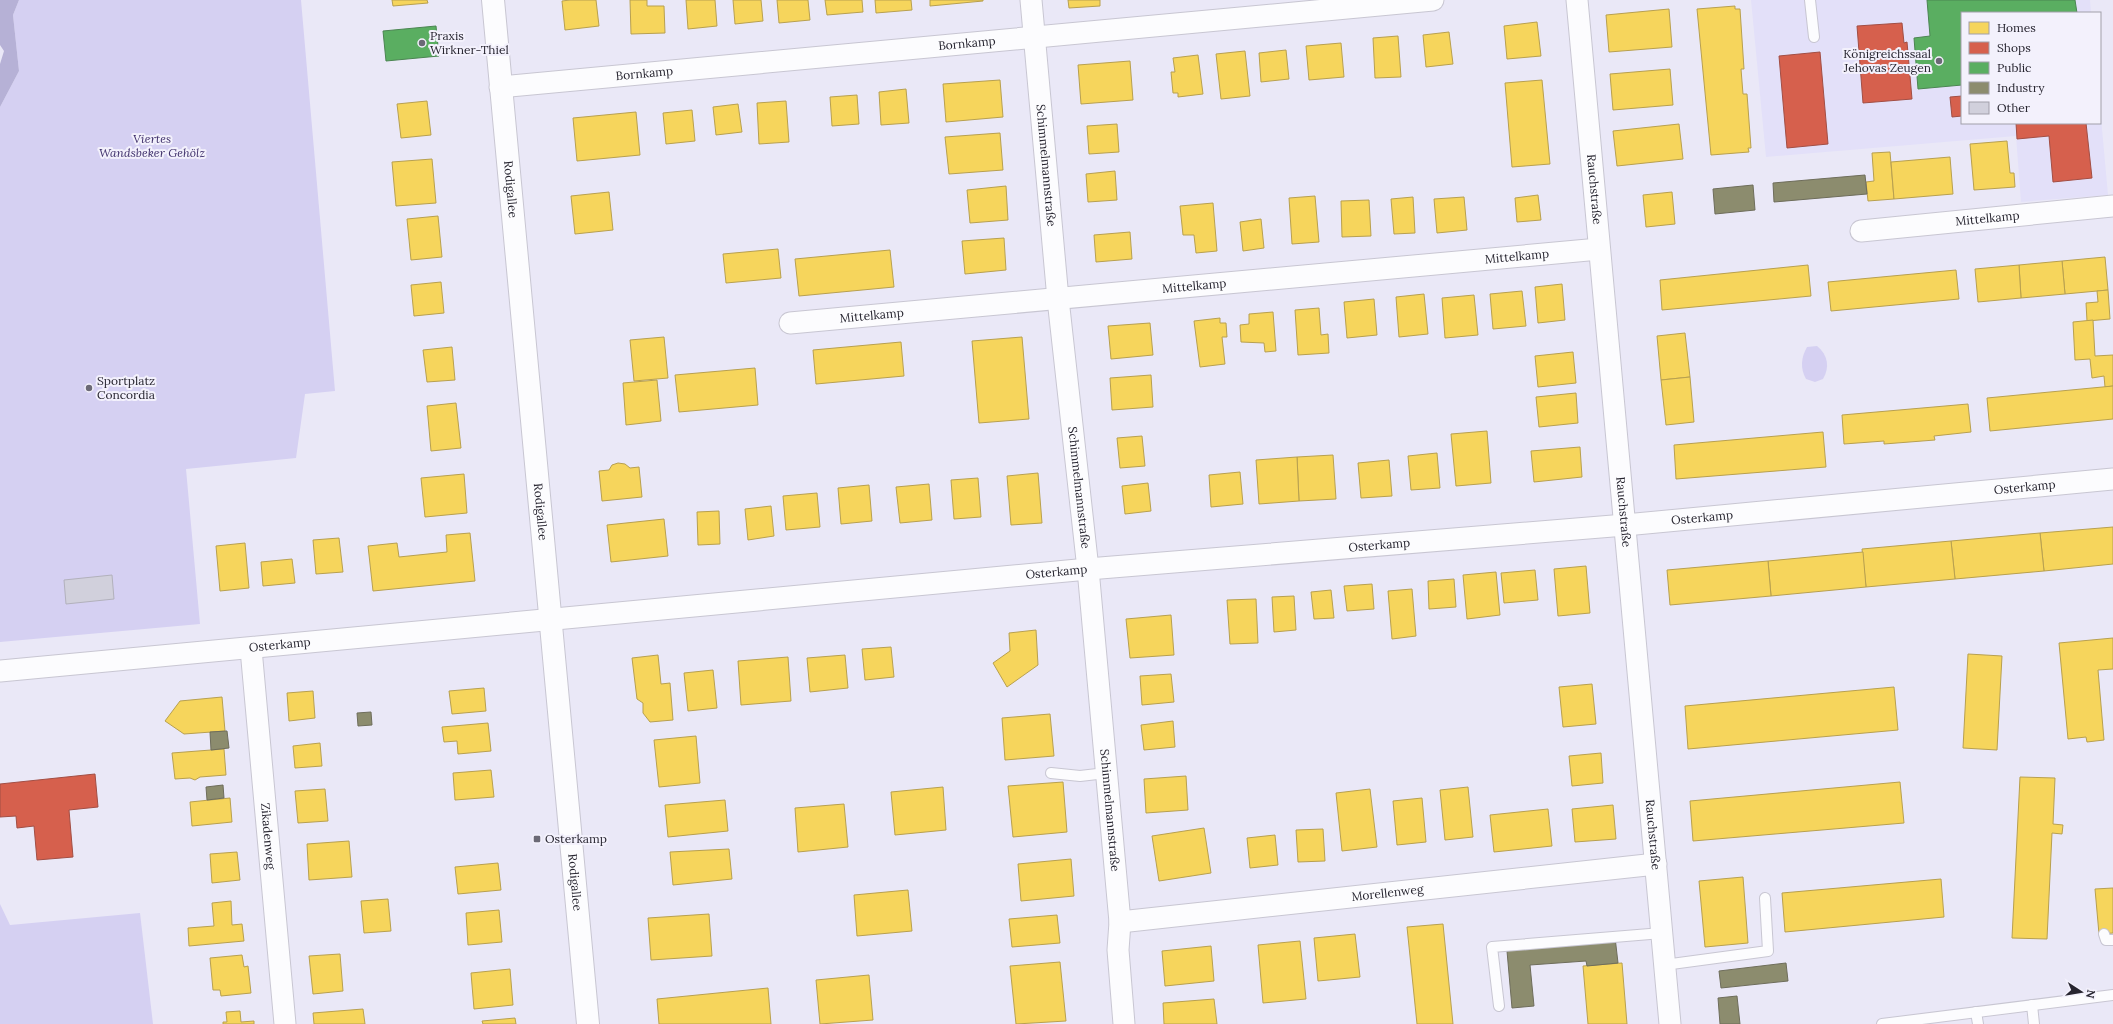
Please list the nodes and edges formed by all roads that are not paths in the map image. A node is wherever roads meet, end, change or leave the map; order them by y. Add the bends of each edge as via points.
1 (493, 0) edge
2 (1031, 0) edge
3 (1433, 0) edge
4 (1577, 0) edge
5 (1810, 0) edge
6 (1034, 36) junction
7 (1814, 37) dead end
8 (500, 87) junction
9 (2113, 206) edge
10 (1861, 231) dead end
11 (1598, 249) junction
12 (1058, 299) junction
13 (790, 323) dead end
14 (2113, 479) edge
15 (1625, 525) junction
16 (1088, 570) junction
17 (550, 621) junction
18 (252, 649) junction
19 (0, 671) edge
20 (1051, 773) dead end
21 (1106, 773) junction
22 (1656, 864) junction
23 (1765, 898) dead end
24 (1120, 922) junction
25 (1662, 933) junction
26 (2104, 934) dead end
27 (2113, 940) edge
28 (1664, 965) junction
29 (2113, 995) edge
30 (2032, 1005) junction
31 (1499, 1006) dead end
32 (1976, 1012) junction
33 (285, 1024) edge
34 (588, 1024) edge
35 (1124, 1024) edge
36 (1670, 1024) edge
37 (1883, 1024) edge
38 (1978, 1024) edge
39 (2034, 1024) edge

1 - 8 main road, Rodigallee
2 - 6 street, Schimmelmannstraße
3 - 6 street, Bornkamp
4 - 11 street, Rauchstraße
5 - 7 lane
6 - 8 street, Bornkamp
6 - 12 street, Schimmelmannstraße
8 - 17 main road, Rodigallee
9 - 10 street, Mittelkamp
11 - 12 street, Mittelkamp
11 - 15 street, Rauchstraße
12 - 13 street, Mittelkamp
12 - 16 street, Schimmelmannstraße
14 - 15 street, Osterkamp
15 - 16 street, Osterkamp
15 - 22 street, Rauchstraße
16 - 17 street, Osterkamp
16 - 21 street, Schimmelmannstraße
17 - 18 street, Osterkamp
17 - 34 main road, Rodigallee
18 - 19 street, Osterkamp
18 - 33 street, Zikadenweg
20 - 21 lane via 1080,776
21 - 24 street, Schimmelmannstraße
22 - 24 street, Morellenweg
22 - 25 street, Rauchstraße
23 - 28 lane via 1768,951
24 - 35 street, Schimmelmannstraße via 1118,950
25 - 28 street, Rauchstraße
25 - 31 lane via 1492,947
26 - 27 lane via 2106,940
28 - 36 street, Rauchstraße
29 - 30 lane
30 - 32 lane
30 - 39 lane
32 - 37 lane
32 - 38 lane

